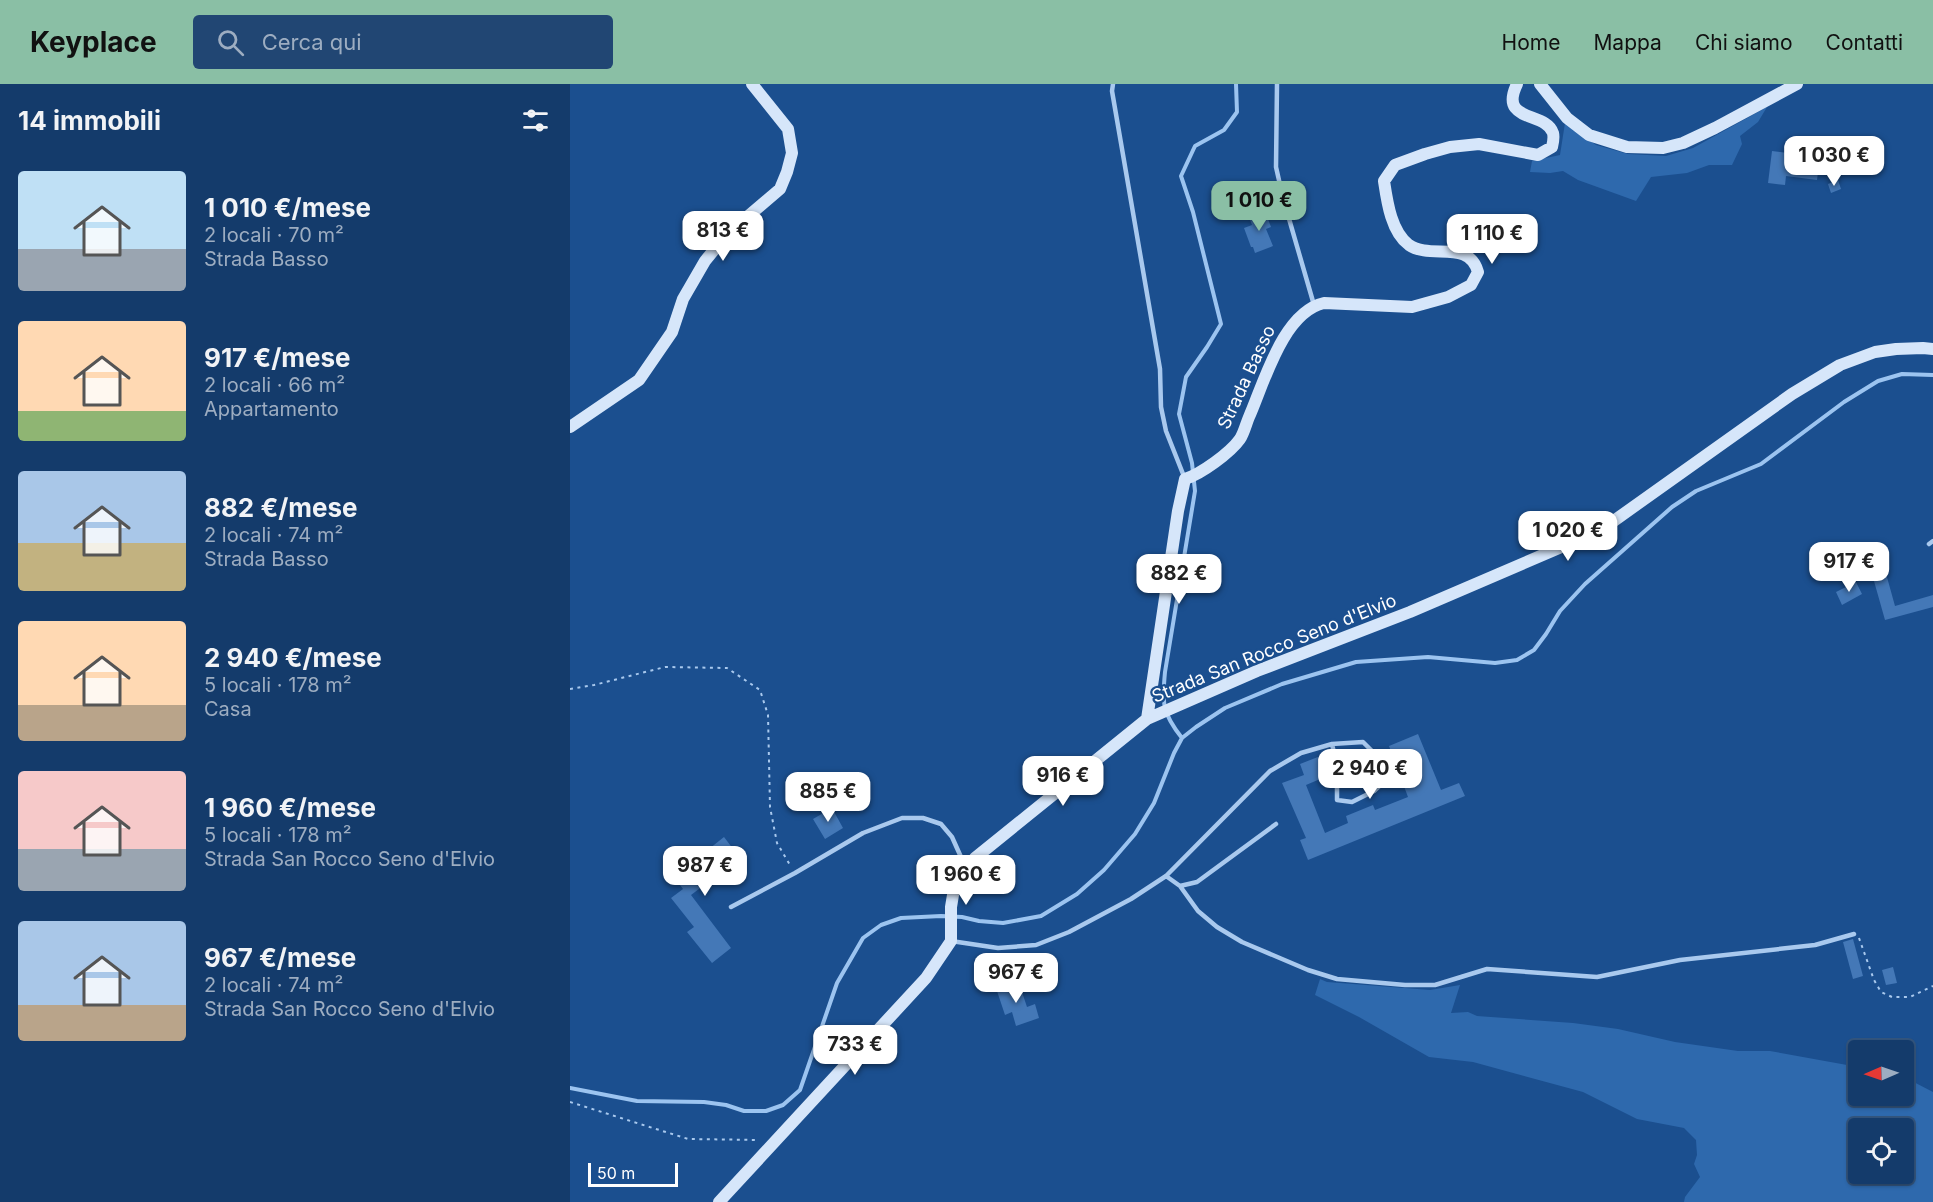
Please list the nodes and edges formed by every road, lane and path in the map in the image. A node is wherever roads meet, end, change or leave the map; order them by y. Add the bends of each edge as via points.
1 (752, 84) edge
2 (1113, 84) edge
3 (1277, 84) edge
4 (1517, 84) edge
5 (1540, 84) edge
6 (1797, 84) edge
7 (1314, 305) junction
8 (1933, 350) edge
9 (570, 427) edge
10 (1187, 478) junction
11 (570, 689) edge
12 (1153, 717) junction
13 (1332, 744) junction
14 (1276, 824) dead end
15 (795, 873) junction
16 (964, 873) junction
17 (1166, 876) junction
18 (1180, 886) junction
19 (730, 907) dead end
20 (1854, 934) joint
21 (951, 936) junction
22 (1933, 986) edge
23 (570, 1102) edge
24 (776, 1140) junction
25 (718, 1202) edge

1 - 9 street via 788,129 792,153 780,189 727,234 705,261 683,299 672,332 639,380
2 - 10 lane via 1160,369 1161,407 1166,431
3 - 7 lane via 1276,167
4 - 7 street via 1513,104 1517,111 1549,126 1554,135 1552,147 1538,155 1479,144 1450,147 1395,165 1384,181 1388,210 1401,236 1420,250 1466,254 1476,263 1478,272 1472,285 1448,297 1412,307
5 - 6 street via 1567,118 1589,135 1627,147 1663,148 1715,128
7 - 10 street, Strada Basso via 1302,313 1279,346 1239,439 1210,466
8 - 12 street, Strada San Rocco Seno d'Elvio via 1875,352 1840,365 1792,393 1601,531
10 - 12 street via 1178,511
11 - 15 path via 676,667 727,668 760,690 768,714 770,807 777,843
12 - 16 street, Strada San Rocco Seno d'Elvio via 975,858
13 - 13 lane via 1363,742 1375,754 1387,778 1374,791 1352,802 1337,800 1337,766
13 - 17 lane via 1301,753 1270,771
14 - 18 lane via 1197,882
15 - 16 lane via 863,833 902,818 923,818 941,825 952,837
15 - 19 lane
16 - 21 street, Strada San Rocco Seno d'Elvio via 952,898
17 - 18 lane
17 - 21 lane via 1069,932 1035,945 998,948
18 - 20 lane via 1198,911 1242,942 1337,979 1405,985 1435,985 1487,969 1598,977 1680,960 1815,945
20 - 22 path via 1861,939 1881,992 1892,997 1910,997
21 - 24 street via 926,978
23 - 24 path via 688,1139
24 - 25 street

